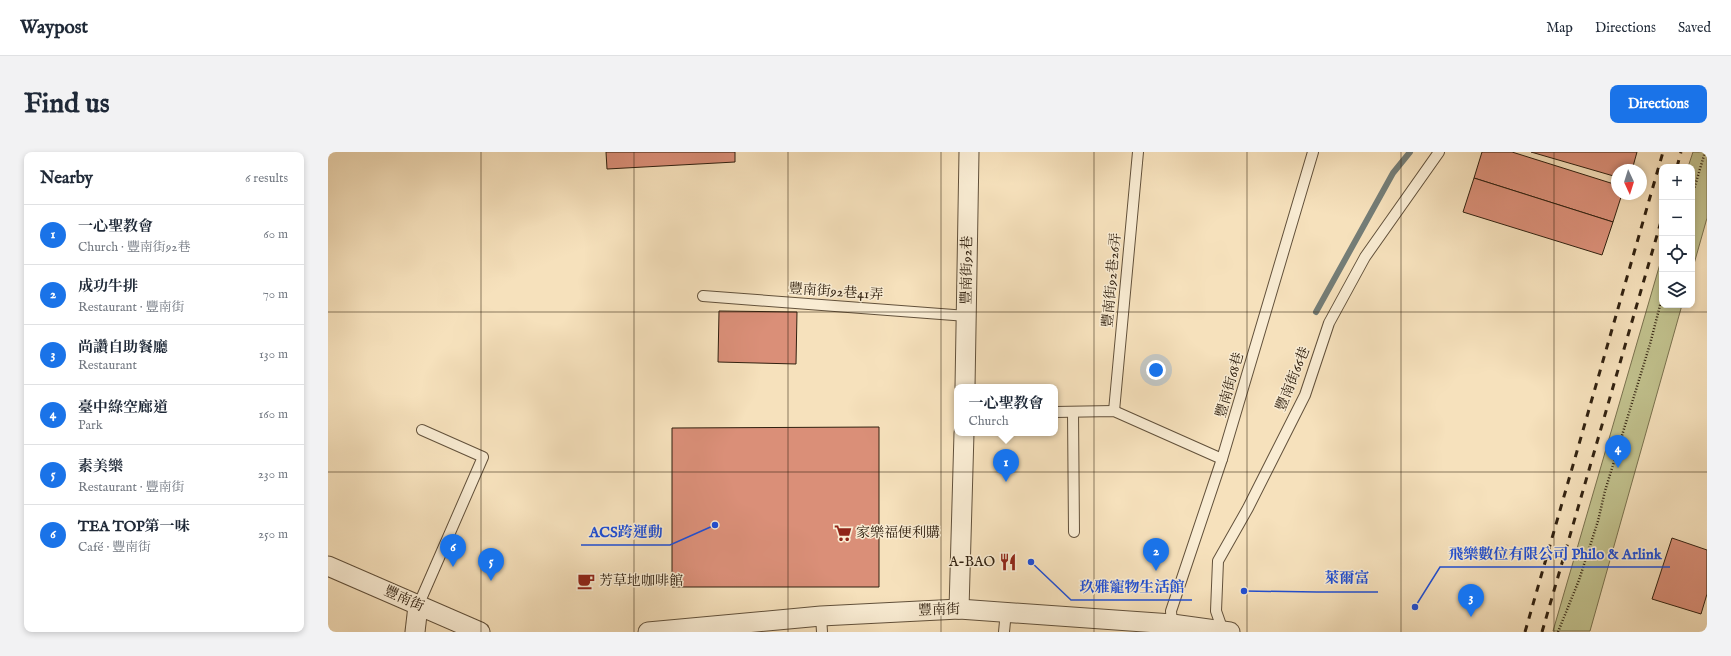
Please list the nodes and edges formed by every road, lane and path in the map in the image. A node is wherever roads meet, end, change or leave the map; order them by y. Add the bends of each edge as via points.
1 (969, 152) edge
2 (1138, 152) edge
3 (1313, 152) edge
4 (1439, 152) edge
5 (1705, 152) edge
6 (1695, 186) edge
7 (703, 296) dead end
8 (1659, 308) edge
9 (967, 316) junction
10 (965, 384) edge
11 (1114, 411) junction
12 (1058, 412) edge
13 (1073, 412) junction
14 (422, 430) dead end
15 (964, 436) edge
16 (1222, 459) junction
17 (1074, 532) dead end
18 (328, 566) edge
19 (418, 606) junction
20 (959, 609) junction
21 (1006, 611) junction
22 (821, 624) edge
23 (1172, 624) junction
24 (1226, 631) edge
25 (415, 632) edge
26 (480, 632) edge
27 (648, 632) edge
28 (1004, 632) edge
29 (1558, 632) edge

1 - 9 street, 豐南街92巷
2 - 11 lane, 豐南街92巷26弄
3 - 16 lane, 豐南街68巷
4 - 24 lane, 豐南街66巷 via 1365,257 1329,323 1305,395 1218,561 1216,611
5 - 6 path
7 - 9 lane, 豐南街92巷41弄
8 - 29 path via 1598,521 1579,580
9 - 10 street, 豐南街92巷
11 - 13 lane
11 - 16 lane
12 - 13 lane
13 - 17 lane
14 - 19 lane via 483,457
15 - 20 street
16 - 23 lane, 豐南街68巷 via 1171,611
18 - 19 street, 豐南街
19 - 25 street
19 - 26 street, 豐南街
20 - 21 street, 豐南街
20 - 22 street, 豐南街
21 - 23 street, 豐南街
21 - 28 lane
22 - 27 street, 豐南街
23 - 24 street, 豐南街

